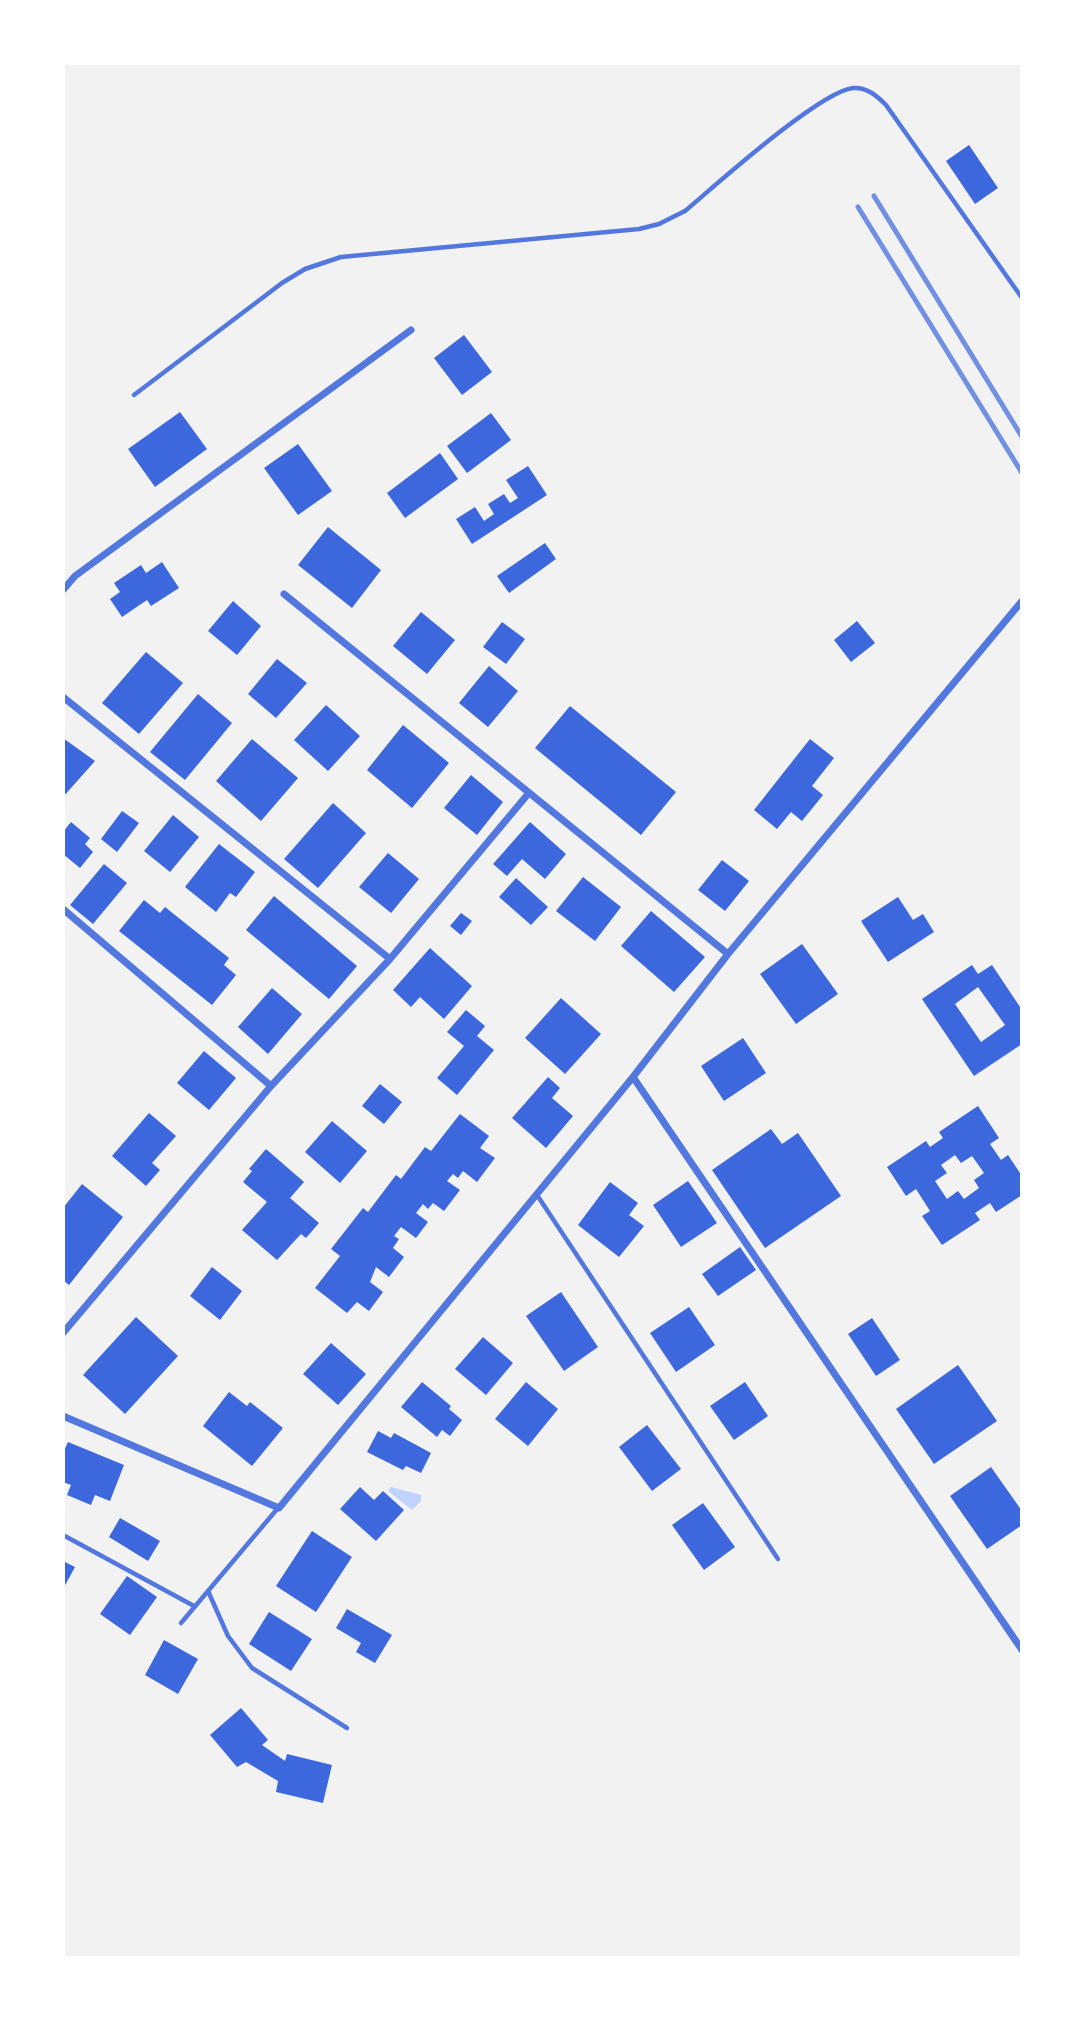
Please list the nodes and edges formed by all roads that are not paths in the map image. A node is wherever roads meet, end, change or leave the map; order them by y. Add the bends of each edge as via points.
1 (1022, 298) edge
2 (411, 330) dead end
3 (134, 395) dead end
4 (63, 590) edge
5 (284, 594) dead end
6 (1022, 601) edge
7 (63, 697) edge
8 (528, 794) junction
9 (63, 909) edge
10 (728, 954) junction
11 (390, 959) junction
12 (633, 1077) junction
13 (271, 1086) junction
14 (537, 1195) junction
15 (63, 1333) edge
16 (63, 1416) edge
17 (279, 1508) junction
18 (63, 1535) edge
19 (778, 1559) dead end
20 (208, 1591) junction
21 (195, 1606) junction
22 (181, 1623) dead end
23 (1022, 1650) edge
24 (347, 1728) dead end

1 - 3 lane via 886,105 865,89 853,88 823,100 685,211 659,224 341,257 305,269 282,283
2 - 4 street via 75,576
5 - 8 street
6 - 10 street
7 - 11 street
8 - 10 street
8 - 11 street
9 - 13 street
10 - 12 street
11 - 13 street
12 - 14 street
12 - 23 street
13 - 15 street
14 - 17 street
14 - 19 lane
16 - 17 street
17 - 20 lane
18 - 21 lane
20 - 21 lane
20 - 24 lane via 228,1636 252,1668
21 - 22 lane

